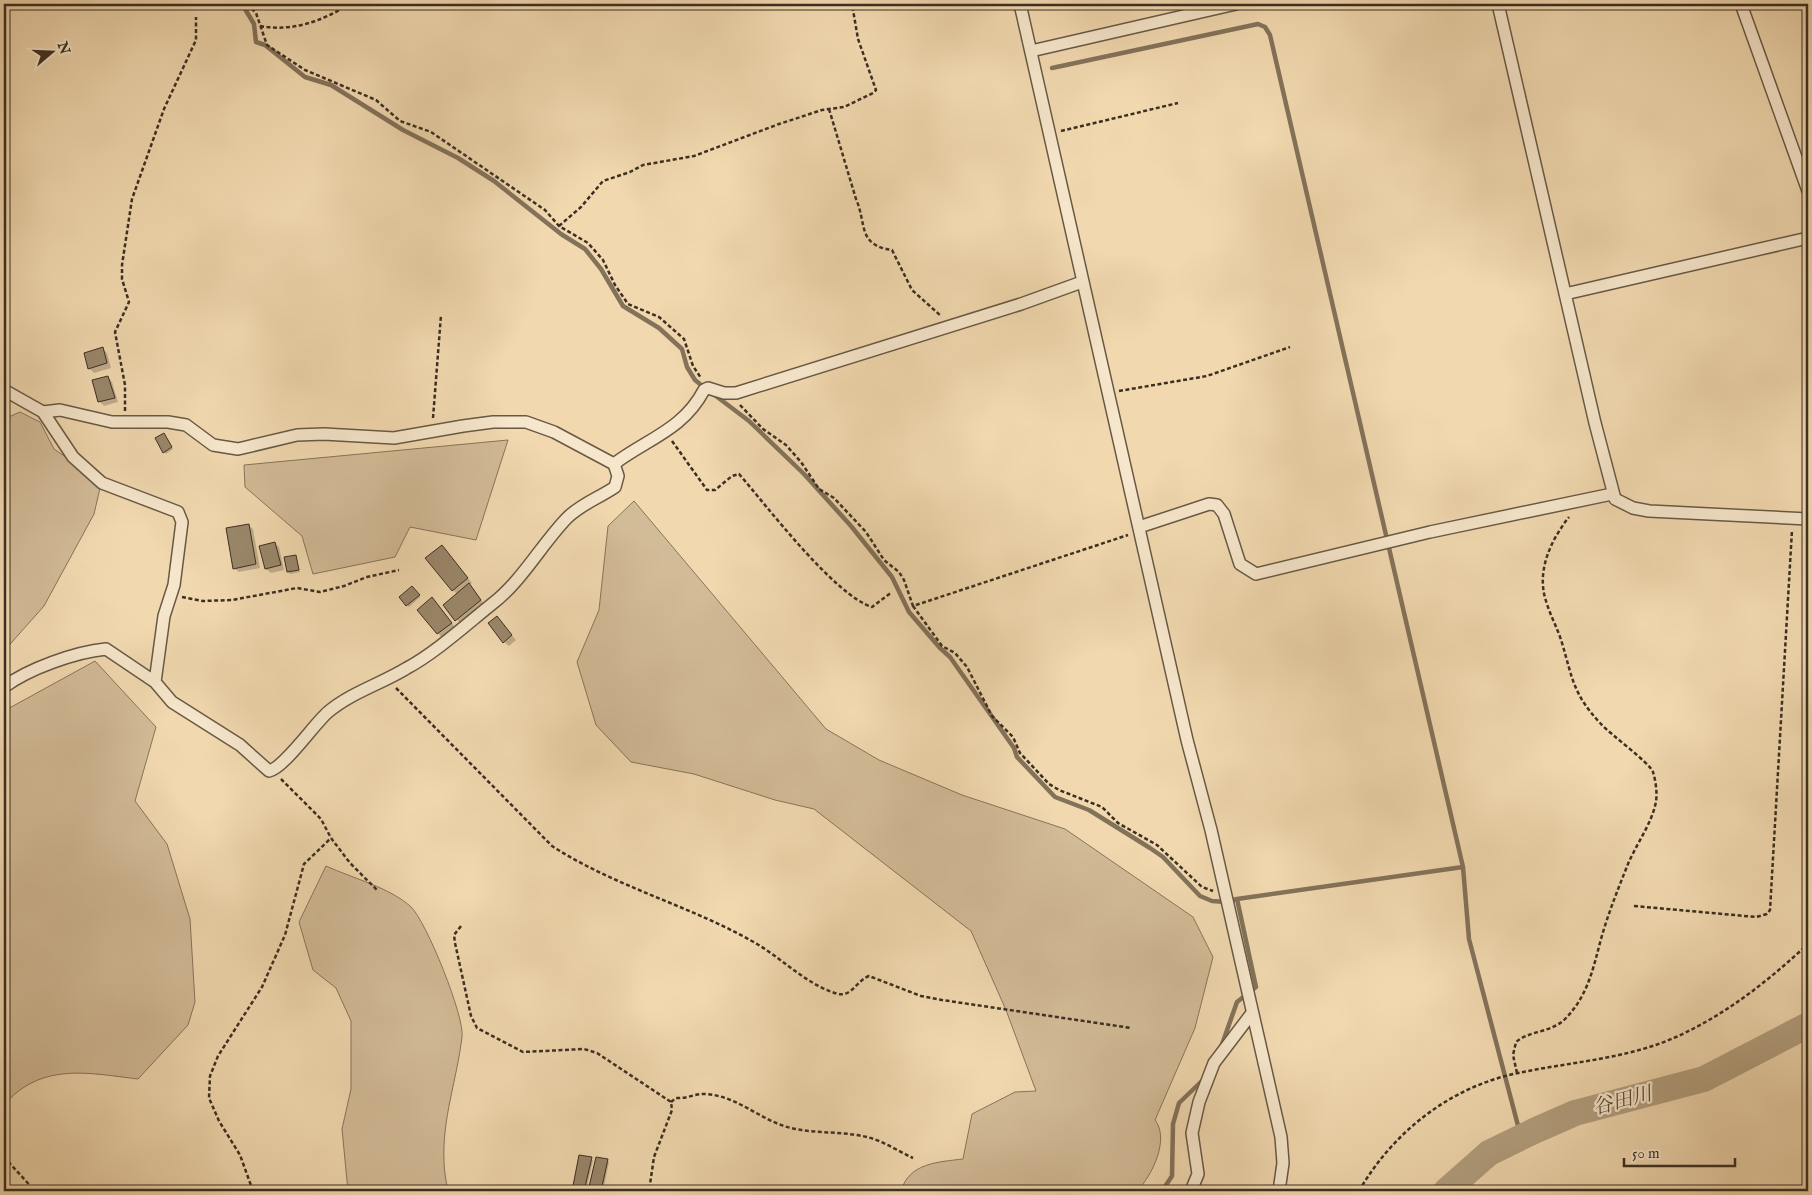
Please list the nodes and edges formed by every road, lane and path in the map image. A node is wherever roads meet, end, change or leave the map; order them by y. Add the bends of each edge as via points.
1 (247, 4) edge
2 (350, 4) edge
3 (852, 4) edge
4 (1020, 4) edge
5 (1236, 4) edge
6 (1498, 4) edge
7 (1741, 4) edge
8 (196, 17) dead end
9 (260, 26) junction
10 (1031, 51) junction
11 (1178, 103) dead end
12 (829, 109) junction
13 (1050, 134) junction
14 (1808, 190) edge
15 (559, 226) junction
16 (1808, 238) edge
17 (1082, 282) junction
18 (1565, 294) junction
19 (440, 315) dead end
20 (944, 326) junction
21 (1290, 347) dead end
22 (708, 388) junction
23 (4, 390) edge
24 (1108, 393) junction
25 (732, 394) junction
26 (43, 412) junction
27 (125, 422) junction
28 (433, 432) junction
29 (666, 432) junction
30 (614, 464) junction
31 (1612, 494) junction
32 (1578, 502) junction
33 (1792, 518) junction
34 (1808, 519) edge
35 (1139, 527) junction
36 (399, 570) dead end
37 (892, 592) dead end
38 (171, 596) junction
39 (913, 606) junction
40 (386, 678) junction
41 (155, 682) junction
42 (4, 688) edge
43 (274, 769) junction
44 (332, 838) junction
45 (378, 891) dead end
46 (1224, 891) junction
47 (1634, 906) dead end
48 (461, 926) dead end
49 (1808, 944) edge
50 (1252, 1013) junction
51 (1131, 1028) dead end
52 (1517, 1073) junction
53 (671, 1102) junction
54 (4, 1157) edge
55 (912, 1158) dead end
56 (35, 1191) edge
57 (253, 1191) edge
58 (649, 1191) edge
59 (1191, 1191) edge
60 (1279, 1191) edge
61 (1360, 1191) edge

1 - 9 path via 256,13
2 - 9 path via 322,20 300,26
3 - 12 path via 858,39 876,90 860,100
4 - 10 street
5 - 10 street
6 - 18 street
7 - 14 street
8 - 27 path via 196,40 164,109 129,212 122,279 129,302 115,332 125,385
9 - 15 path via 267,45 305,70 376,100 400,121 431,132 545,210
10 - 13 street
11 - 13 path
12 - 15 path via 694,156 643,165 604,181
12 - 20 path via 868,238 879,248 892,250 912,290 938,312
13 - 17 street
15 - 22 path via 588,242 603,260 628,304 658,317 684,339 693,366
16 - 18 street
17 - 20 street
17 - 24 street
18 - 31 street
19 - 28 path
20 - 25 street
21 - 24 path via 1207,376
22 - 25 street
22 - 29 street via 689,412
23 - 26 street
24 - 35 street
25 - 39 path via 758,424 798,458 819,490 834,498 866,532 877,550 904,580
26 - 27 street via 60,410 83,417
26 - 38 street via 74,457 102,484 178,512 182,522
27 - 28 street via 186,425 214,445 238,449 304,435 394,438
28 - 30 street via 493,422 526,422 554,432
29 - 30 street
29 - 37 path via 707,490 715,490 739,474 843,589 872,607
30 - 40 street via 618,476 615,487 568,516 505,593 427,656
31 - 32 street
31 - 33 street via 1619,502 1639,509
32 - 35 street via 1430,532 1256,574 1240,564 1223,511 1217,505 1209,504
32 - 52 path via 1577,509 1561,526 1546,555 1545,599 1562,642 1571,681 1581,699 1603,726 1650,765 1656,798 1609,914 1584,995 1560,1024 1516,1042 1513,1055
33 - 34 street
33 - 47 path via 1770,910 1756,917
35 - 39 path via 1122,537
35 - 46 street
36 - 38 path via 320,592 288,588 219,601
38 - 41 street via 164,616
39 - 46 path via 942,646 967,667 992,716 1012,737 1020,754 1049,784 1102,806 1118,823 1157,845 1202,887
40 - 43 street via 327,713
40 - 51 path via 552,846 573,859 757,944 816,985 840,994 849,993 869,976 921,996
41 - 42 street via 106,649 60,661 16,678
41 - 43 street via 172,702 240,745 269,771
43 - 44 path via 321,819
44 - 45 path via 350,863
44 - 57 path via 304,864 285,935 266,979 218,1056 210,1076 209,1098 218,1121 240,1154
46 - 50 street
48 - 53 path via 454,935 455,943 476,1028 523,1052 584,1049 597,1053
49 - 52 path via 1742,1000 1675,1037 1604,1057
50 - 59 street via 1214,1064 1199,1102 1192,1133 1198,1174
50 - 60 street via 1281,1137 1283,1163
52 - 61 path via 1466,1090 1414,1124 1388,1148
53 - 55 path via 676,1098 696,1095 717,1096 791,1128 868,1137
53 - 58 path via 672,1110 654,1157
54 - 56 path

